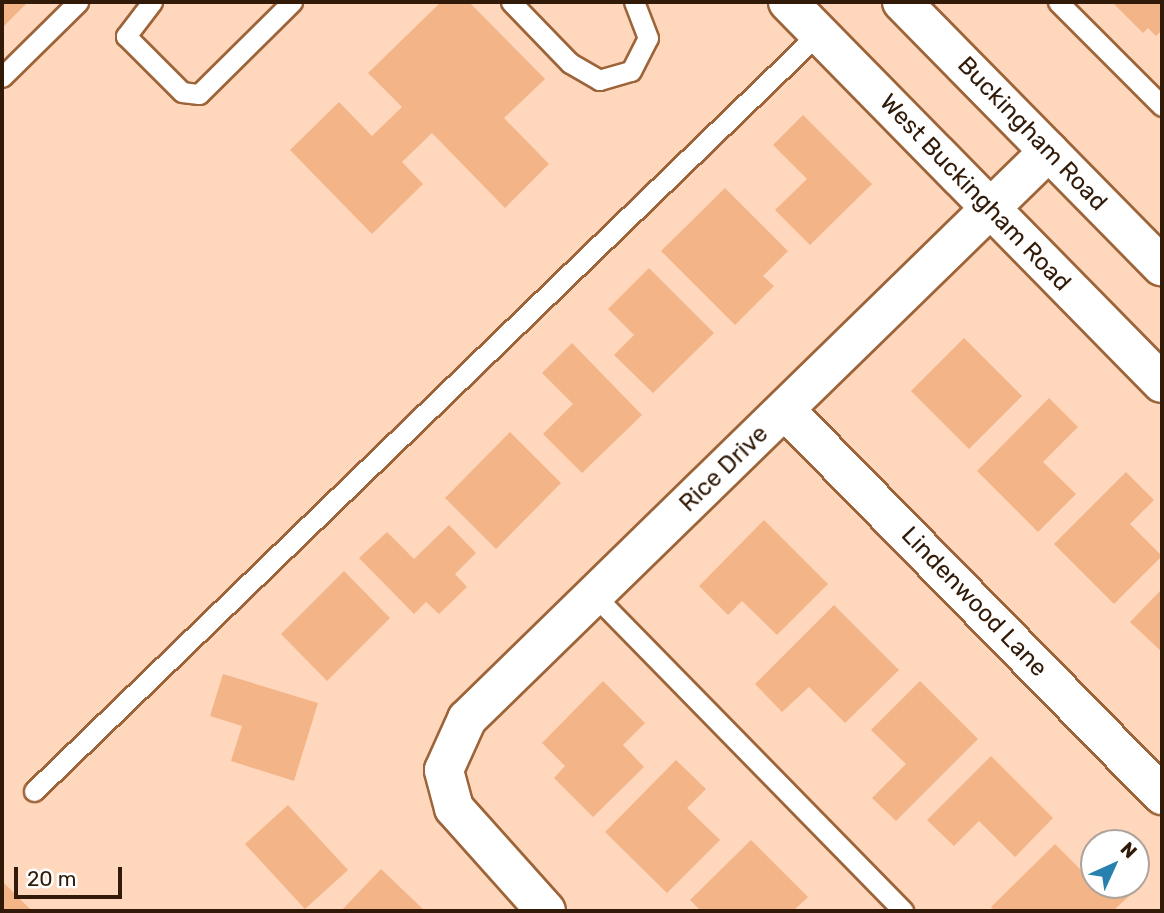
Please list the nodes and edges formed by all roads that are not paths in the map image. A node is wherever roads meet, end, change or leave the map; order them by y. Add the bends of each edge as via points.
1 (78, 2) edge
2 (152, 2) edge
3 (292, 2) edge
4 (511, 2) edge
5 (634, 2) edge
6 (788, 2) edge
7 (902, 2) edge
8 (1058, 2) edge
9 (819, 33) junction
10 (2, 77) edge
11 (1162, 106) edge
12 (1049, 150) junction
13 (991, 208) junction
14 (1162, 267) edge
15 (1162, 383) edge
16 (785, 410) junction
17 (594, 595) junction
18 (34, 791) dead end
19 (1162, 795) edge
20 (546, 911) edge
21 (903, 911) edge

1 - 10 lane
2 - 3 lane via 126,36 182,92 199,94
4 - 5 lane via 570,63 599,80 631,71 648,38
6 - 9 street, West Buckingham Road
7 - 12 street, Buckingham Road
8 - 11 lane
9 - 13 street, West Buckingham Road
9 - 18 lane
12 - 13 street, Rice Drive
12 - 14 street, Buckingham Road
13 - 15 street, West Buckingham Road
13 - 16 street, Rice Drive
16 - 17 street, Rice Drive
16 - 19 street, Lindenwood Lane
17 - 20 street, Rice Drive via 467,719 444,770 454,808
17 - 21 lane

